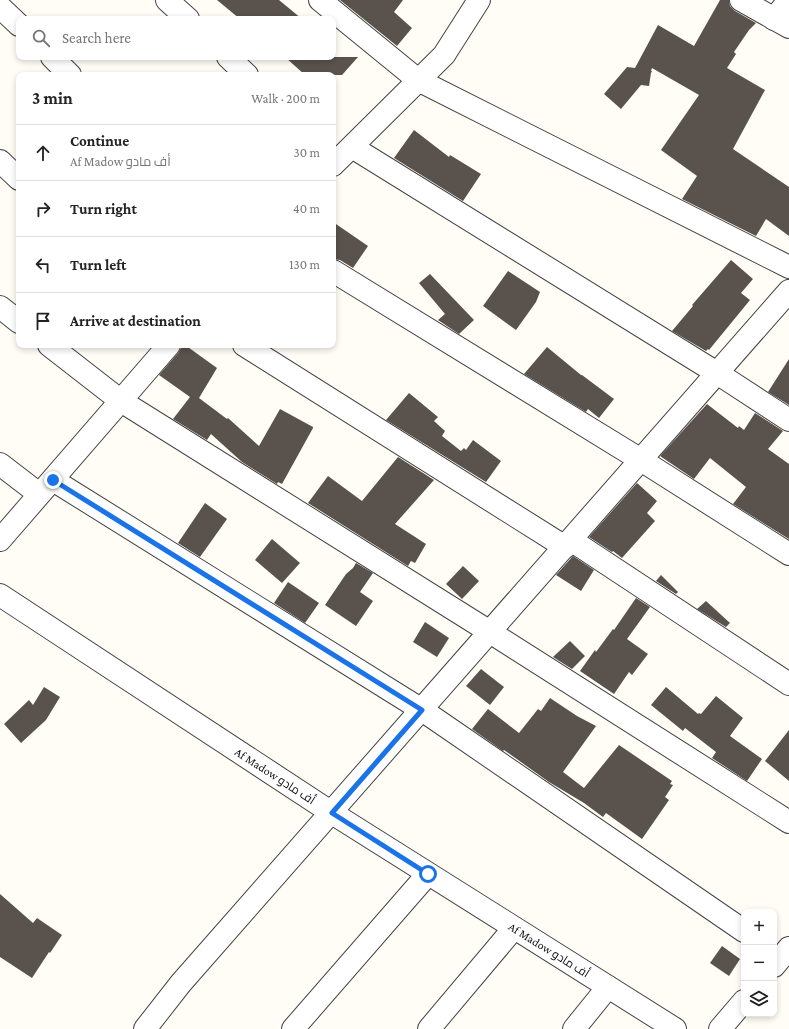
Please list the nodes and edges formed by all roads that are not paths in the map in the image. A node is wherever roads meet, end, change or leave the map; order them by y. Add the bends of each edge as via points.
1 (167, 0) edge
2 (320, 0) edge
3 (478, 0) edge
4 (741, 0) edge
5 (789, 0) edge
6 (0, 7) edge
7 (185, 16) edge
8 (16, 23) edge
9 (782, 23) edge
10 (55, 60) edge
11 (231, 60) edge
12 (67, 72) edge
13 (245, 72) edge
14 (418, 80) junction
15 (339, 157) edge
16 (0, 161) edge
17 (16, 176) edge
18 (789, 267) edge
19 (336, 273) edge
20 (789, 291) edge
21 (0, 308) edge
22 (16, 320) edge
23 (53, 348) edge
24 (166, 348) edge
25 (249, 348) edge
26 (717, 373) junction
27 (121, 401) junction
28 (789, 420) edge
29 (641, 460) junction
30 (0, 464) edge
31 (46, 487) junction
32 (0, 540) edge
33 (568, 544) junction
34 (789, 554) edge
35 (0, 595) edge
36 (490, 632) junction
37 (789, 684) edge
38 (422, 710) junction
39 (332, 813) junction
40 (789, 822) edge
41 (428, 874) junction
42 (514, 928) junction
43 (741, 929) edge
44 (608, 987) junction
45 (741, 1004) edge
46 (145, 1029) edge
47 (293, 1029) edge
48 (429, 1029) edge
49 (574, 1029) edge
50 (675, 1029) edge
51 (720, 1029) edge

1 - 7 street
2 - 14 street
3 - 14 street via 444,55
4 - 9 street
5 - 9 street
6 - 8 street
10 - 12 street
11 - 13 street
14 - 15 street
14 - 18 street
15 - 26 street
16 - 17 street
19 - 29 street
20 - 26 street
21 - 22 street
23 - 27 street
24 - 27 street
25 - 33 street
26 - 28 street
26 - 29 street
27 - 31 street
27 - 36 street
29 - 33 street
29 - 34 street
30 - 31 street
31 - 32 street
31 - 38 street
33 - 36 street
33 - 37 street
35 - 39 street, Af Madow أف مادو
36 - 38 street
36 - 40 street
38 - 39 street
38 - 43 street
39 - 41 street, Af Madow أف مادو
39 - 46 street via 181,984
41 - 42 street, Af Madow أف مادو
41 - 47 street
42 - 44 street, Af Madow أف مادو
42 - 48 street
44 - 49 street
44 - 50 street, Af Madow أف مادو
45 - 51 street

